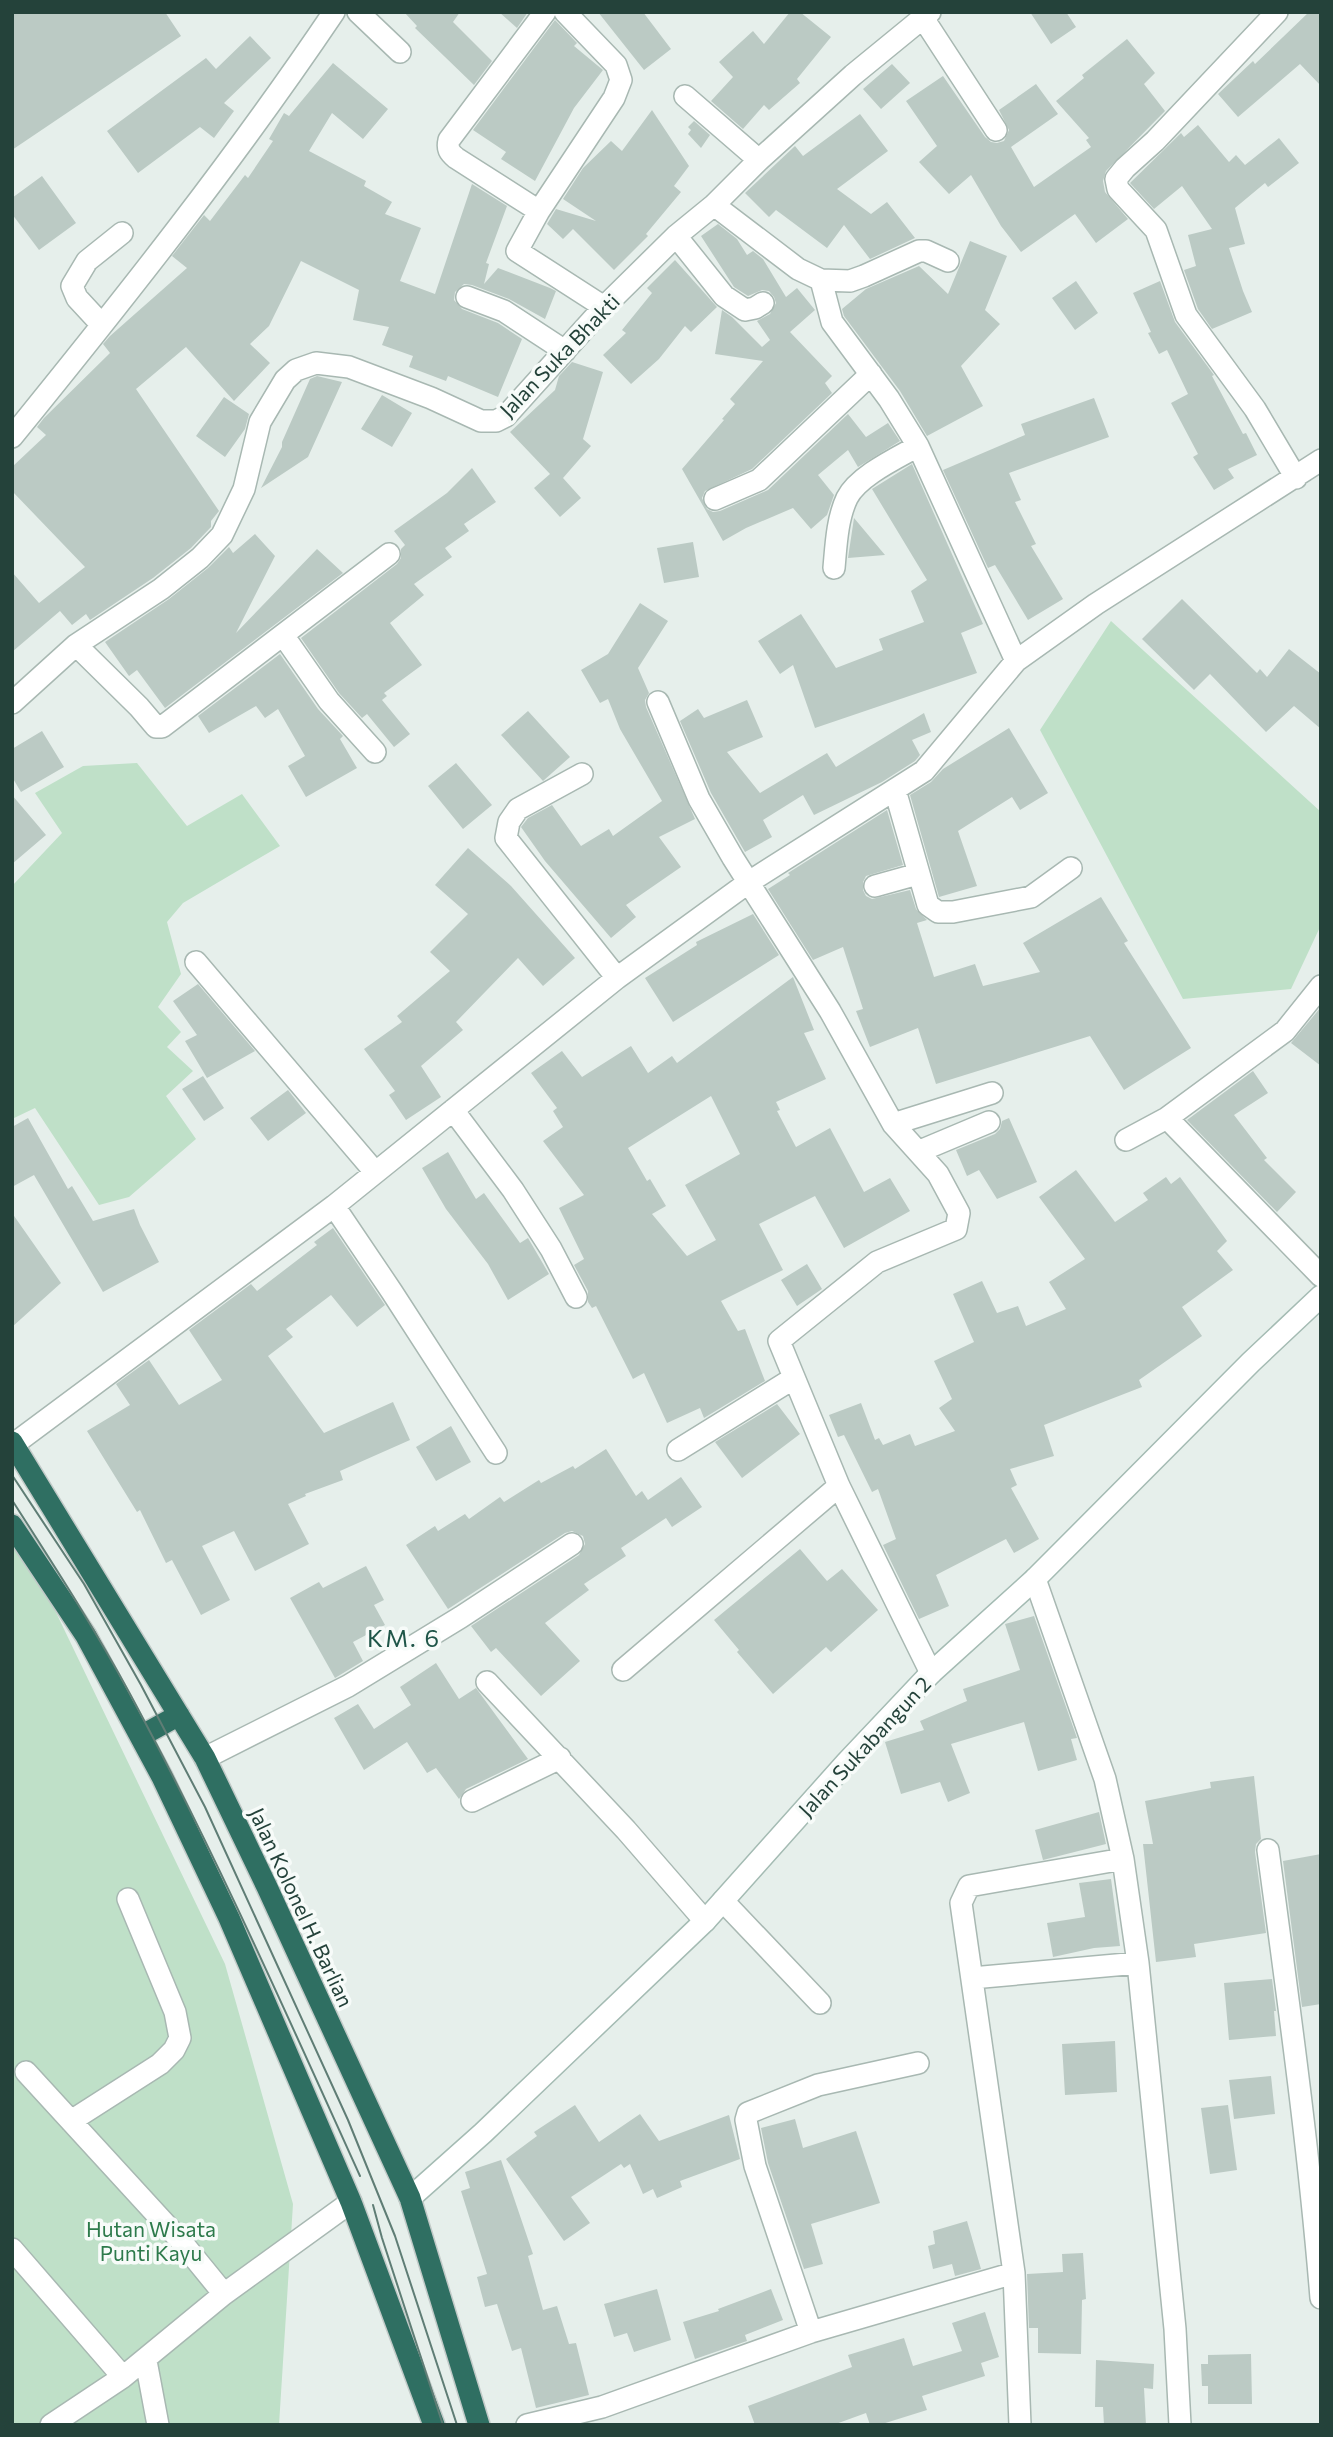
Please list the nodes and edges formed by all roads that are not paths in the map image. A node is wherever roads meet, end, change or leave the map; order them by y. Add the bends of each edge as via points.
1 (334, 12) edge
2 (358, 12) edge
3 (545, 12) edge
4 (565, 12) edge
5 (1277, 12) edge
6 (926, 15) edge
7 (400, 52) dead end
8 (685, 96) dead end
9 (996, 130) dead end
10 (759, 160) junction
11 (714, 205) junction
12 (539, 211) junction
13 (122, 233) dead end
14 (676, 236) junction
15 (948, 261) dead end
16 (821, 280) junction
17 (467, 297) dead end
18 (763, 303) dead end
19 (604, 307) junction
20 (102, 326) junction
21 (565, 351) junction
22 (871, 374) junction
23 (12, 437) edge
24 (918, 446) junction
25 (1321, 460) edge
26 (1296, 478) junction
27 (715, 499) dead end
28 (389, 554) dead end
29 (834, 568) dead end
30 (283, 635) junction
31 (76, 645) junction
32 (1016, 661) junction
33 (658, 702) dead end
34 (12, 703) edge
35 (375, 752) dead end
36 (582, 774) dead end
37 (895, 790) junction
38 (1071, 868) dead end
39 (918, 874) junction
40 (749, 881) junction
41 (875, 886) dead end
42 (196, 962) dead end
43 (617, 978) junction
44 (1321, 986) edge
45 (992, 1093) dead end
46 (453, 1110) junction
47 (1167, 1118) junction
48 (989, 1122) dead end
49 (893, 1124) junction
50 (1126, 1140) dead end
51 (920, 1151) junction
52 (375, 1172) junction
53 (334, 1206) junction
54 (1321, 1276) edge
55 (1321, 1296) edge
56 (576, 1297) dead end
57 (794, 1378) junction
58 (13, 1443) edge
59 (678, 1450) dead end
60 (496, 1452) dead end
61 (839, 1486) junction
62 (12, 1524) edge
63 (572, 1545) dead end
64 (1035, 1579) junction
65 (623, 1670) dead end
66 (931, 1674) junction
67 (487, 1682) dead end
68 (179, 1715) junction
69 (141, 1736) junction
70 (205, 1758) junction
71 (560, 1758) junction
72 (472, 1801) dead end
73 (1268, 1850) dead end
74 (1123, 1858) junction
75 (128, 1899) dead end
76 (723, 1901) junction
77 (705, 1921) junction
78 (1139, 1964) junction
79 (972, 1978) junction
80 (820, 2003) dead end
81 (918, 2063) dead end
82 (26, 2072) dead end
83 (71, 2121) junction
84 (410, 2198) junction
85 (351, 2202) junction
86 (12, 2249) edge
87 (1014, 2273) junction
88 (225, 2294) junction
89 (1321, 2298) edge
90 (811, 2332) junction
91 (146, 2361) junction
92 (123, 2377) junction
93 (51, 2425) edge
94 (158, 2425) edge
95 (434, 2425) edge
96 (479, 2425) edge
97 (527, 2425) edge
98 (1020, 2425) edge
99 (1180, 2425) edge

1 - 20 street
2 - 7 street
3 - 12 street via 448,146 456,158
4 - 12 street via 616,65 621,80 614,98
5 - 26 street via 1116,179 1118,189 1156,230 1185,316 1255,409
6 - 9 street
6 - 10 street, Jalan Suka Bhakti
8 - 10 street
10 - 11 street, Jalan Suka Bhakti
11 - 14 street, Jalan Suka Bhakti
11 - 16 street via 797,270
12 - 19 street via 517,251
13 - 20 street via 87,261 72,286
14 - 18 street via 740,309
14 - 19 street, Jalan Suka Bhakti
15 - 16 street via 919,251 850,281
16 - 22 street via 832,322
17 - 21 street via 504,311
19 - 21 street, Jalan Suka Bhakti
20 - 23 street
21 - 31 street, Jalan Suka Bhakti via 506,416 496,421 481,421 349,367 316,363 296,370 260,422 244,489 222,535 161,589
22 - 24 street
22 - 27 street via 759,480
24 - 29 street via 869,475 848,496
24 - 32 street
25 - 26 street
26 - 32 street
28 - 30 street
30 - 31 street via 162,727
30 - 35 street via 329,701
31 - 34 street, Jalan Suka Bhakti
32 - 37 street via 923,771
33 - 40 street via 699,799
36 - 43 street via 518,809 506,838
37 - 39 street
37 - 40 street
38 - 39 street via 1031,897 953,912 939,912 928,905
39 - 41 street
40 - 43 street
40 - 49 street
42 - 52 street
43 - 46 street
44 - 47 street via 1284,1031
45 - 49 street
46 - 52 street
46 - 56 street via 513,1190
47 - 50 street
47 - 54 street
48 - 51 street
49 - 51 street
51 - 57 street via 959,1213 956,1228 877,1262 779,1341
52 - 53 street
53 - 58 street
53 - 60 street
55 - 64 street, Jalan Sukabangun 2
57 - 59 street
57 - 61 street
58 - 68 highway, Jalan Kolonel H. Barlian
61 - 65 street
61 - 66 street
62 - 69 highway via 86,1636
63 - 70 street via 348,1686
64 - 66 street, Jalan Sukabangun 2
64 - 74 street via 1105,1779
66 - 76 street, Jalan Sukabangun 2
67 - 71 street
68 - 69 highway
68 - 70 highway, Jalan Kolonel H. Barlian
69 - 85 highway via 229,1919
70 - 84 highway, Jalan Kolonel H. Barlian
71 - 72 street
71 - 77 street
73 - 89 street
74 - 78 street
74 - 79 street via 969,1886 961,1903
75 - 83 street via 175,2012 180,2038 160,2064
76 - 77 street, Jalan Sukabangun 2
76 - 80 street
77 - 84 street, Jalan Sukabangun 2
78 - 79 street
78 - 99 street via 1175,2329
79 - 87 street
81 - 90 street via 818,2085 748,2113 755,2166
82 - 83 street
83 - 88 street
84 - 96 highway, Jalan Kolonel H. Barlian
85 - 88 street
85 - 95 highway
86 - 92 street
87 - 90 street
87 - 98 street
88 - 91 street
90 - 97 street via 602,2407
91 - 92 street
91 - 94 street
92 - 93 street

